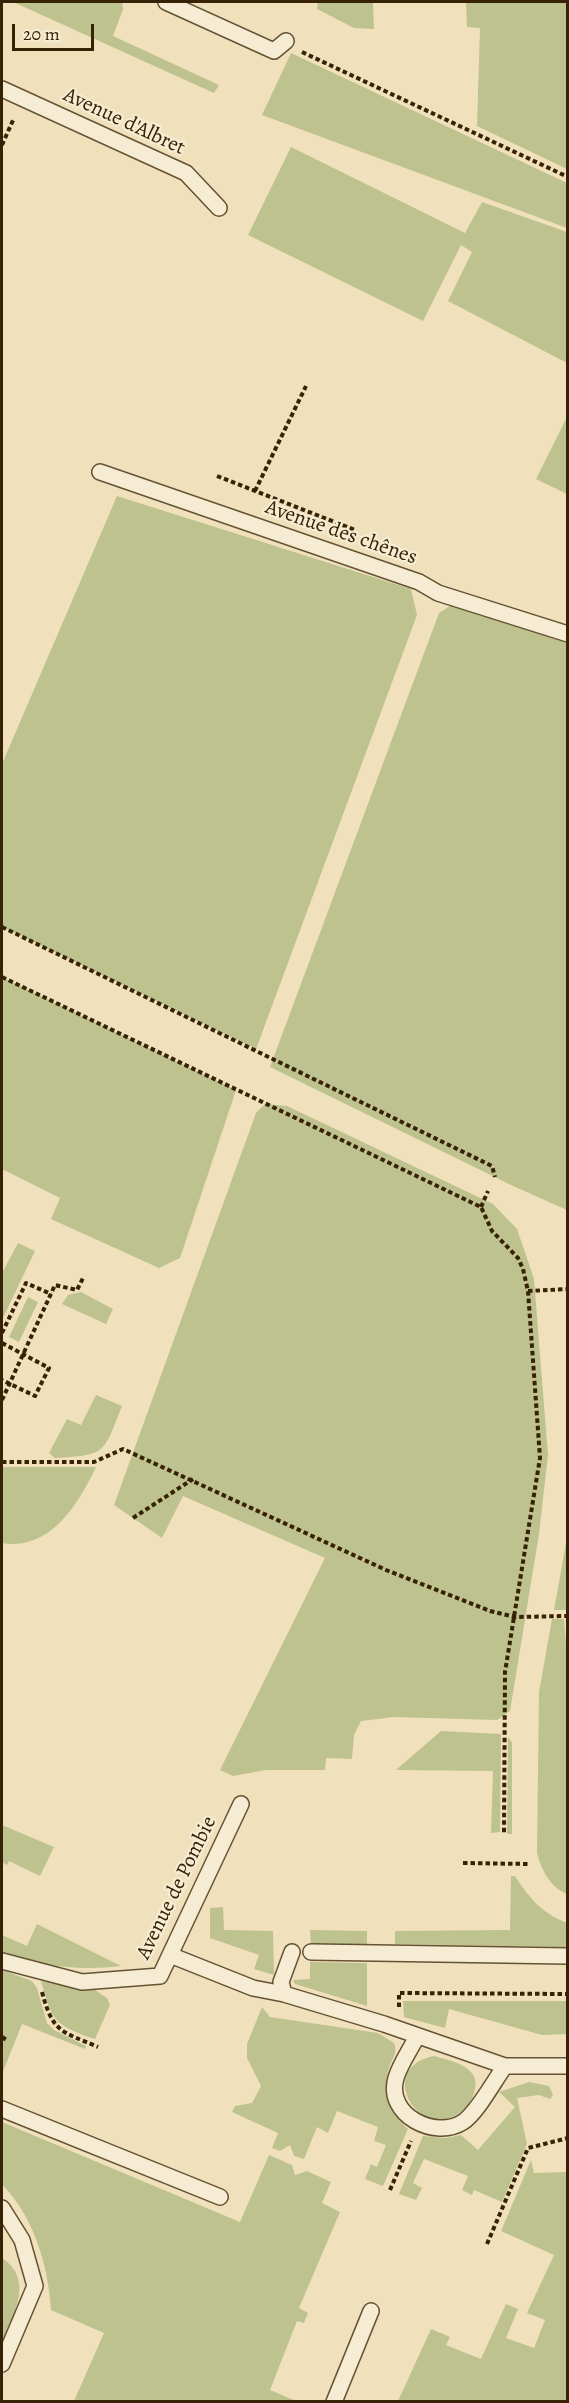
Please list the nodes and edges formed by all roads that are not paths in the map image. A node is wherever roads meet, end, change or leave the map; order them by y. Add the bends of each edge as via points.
1 (166, 2) edge
2 (286, 41) road end
3 (2, 89) edge
4 (219, 208) dead end
5 (100, 472) dead end
6 (567, 634) edge
7 (241, 1804) dead end
8 (292, 1952) dead end
9 (310, 1952) dead end
10 (170, 1955) junction
11 (567, 1956) edge
12 (2, 1960) edge
13 (283, 1988) junction
14 (417, 2036) junction
15 (505, 2066) junction
16 (567, 2066) edge
17 (2, 2109) edge
18 (220, 2197) dead end
19 (2, 2208) edge
20 (371, 2311) dead end
21 (2, 2364) edge
22 (334, 2402) edge

1 - 2 lane via 274,51
3 - 4 lane, Avenue d'Albret via 186,173
5 - 6 lane, Avenue des chênes via 419,582 438,593
7 - 10 lane, Avenue de Pombie
8 - 13 lane
9 - 11 lane
10 - 12 lane, Avenue de Pombie via 160,1976 82,1982
10 - 13 lane via 253,1988
13 - 14 lane
14 - 15 lane
14 - 15 lane via 395,2079 401,2108 419,2123 438,2129 466,2121
15 - 16 lane
17 - 18 lane
19 - 21 lane via 22,2240 36,2286
20 - 22 lane

